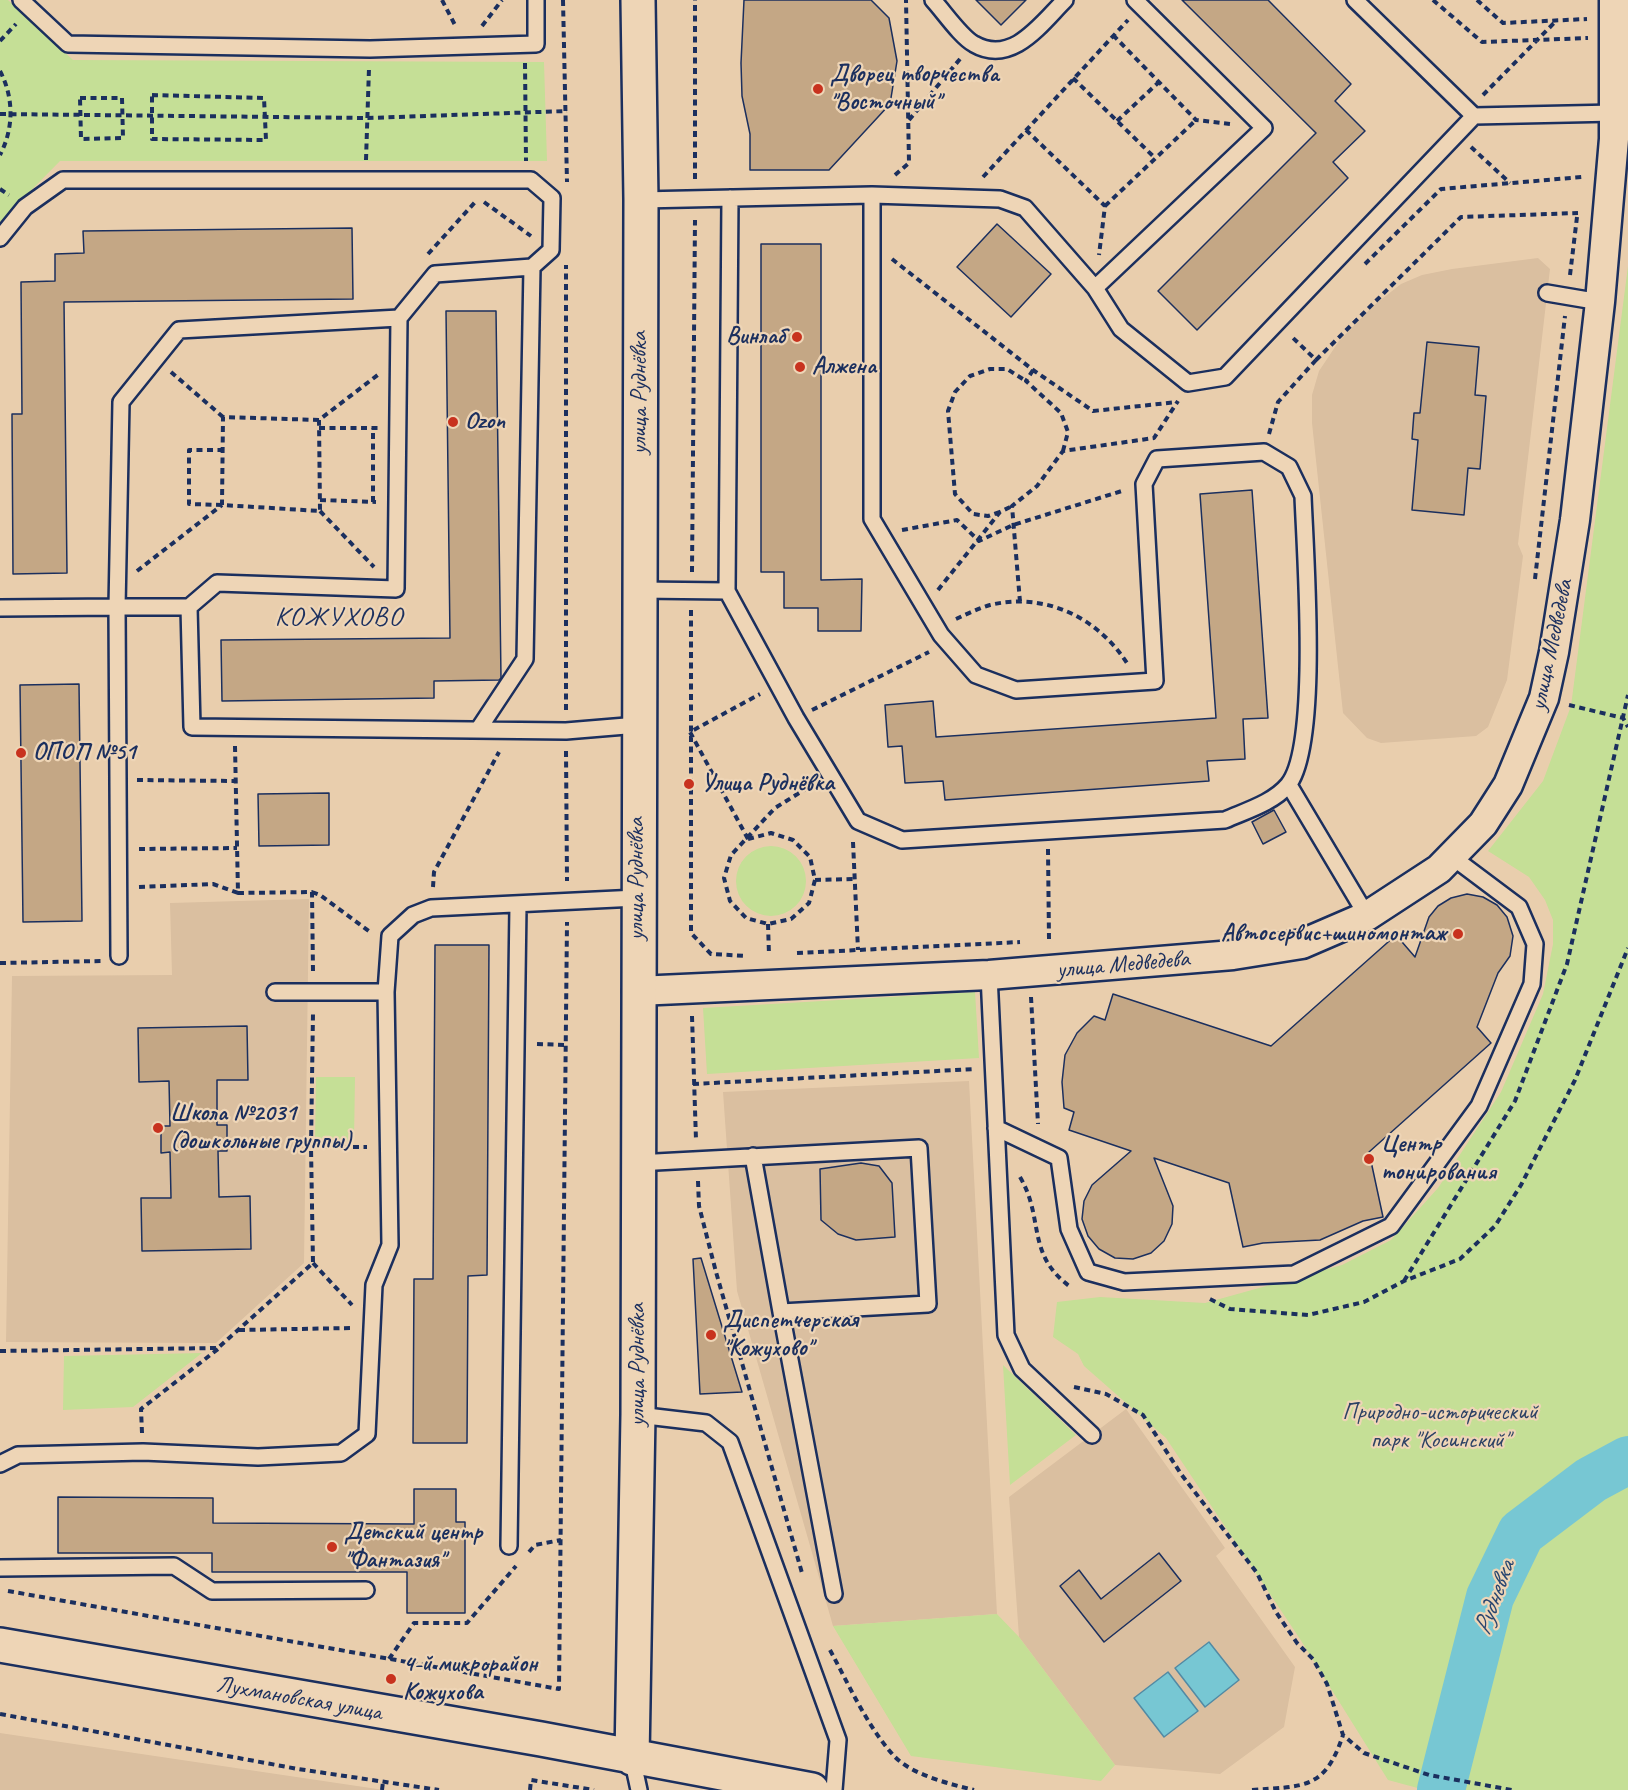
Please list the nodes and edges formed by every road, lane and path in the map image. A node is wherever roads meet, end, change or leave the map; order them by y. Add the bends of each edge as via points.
1 (21, 0) edge
2 (536, 0) edge
3 (563, 0) edge
4 (638, 0) edge
5 (695, 0) edge
6 (906, 0) edge
7 (933, 0) edge
8 (1065, 0) edge
9 (1355, 0) edge
10 (1433, 0) edge
11 (1477, 0) edge
12 (1138, 3) edge
13 (1602, 5) edge
14 (1591, 19) junction
15 (1556, 21) junction
16 (1113, 35) junction
17 (1591, 38) junction
18 (1536, 40) junction
19 (524, 44) junction
20 (973, 44) junction
21 (1590, 48) dead end
22 (370, 49) junction
23 (0, 70) edge
24 (1073, 78) junction
25 (1159, 82) junction
26 (567, 111) junction
27 (525, 113) junction
28 (1471, 113) junction
29 (1615, 113) junction
30 (0, 114) edge
31 (12, 114) junction
32 (80, 115) junction
33 (123, 115) junction
34 (152, 115) junction
35 (266, 117) junction
36 (368, 118) junction
37 (1196, 120) junction
38 (908, 121) junction
39 (1117, 121) junction
40 (1264, 128) junction
41 (1026, 130) junction
42 (1457, 133) junction
43 (0, 155) edge
44 (1155, 158) junction
45 (1583, 167) dead end
46 (1582, 177) junction
47 (366, 180) junction
48 (477, 180) junction
49 (494, 180) junction
50 (526, 180) junction
51 (567, 183) dead end
52 (1510, 183) junction
53 (1581, 189) dead end
54 (872, 195) junction
55 (478, 198) junction
56 (695, 198) junction
57 (730, 198) junction
58 (964, 198) junction
59 (641, 200) junction
60 (1579, 201) dead end
61 (1105, 206) junction
62 (1578, 213) junction
63 (0, 238) edge
64 (872, 245) junction
65 (551, 250) junction
66 (566, 254) dead end
67 (427, 255) dead end
68 (532, 267) junction
69 (1358, 271) dead end
70 (1095, 288) junction
71 (1547, 293) dead end
72 (1567, 297) junction
73 (1600, 302) junction
74 (399, 318) junction
75 (1277, 323) junction
76 (1300, 329) dead end
77 (1292, 337) junction
78 (1284, 345) dead end
79 (399, 358) junction
80 (156, 359) junction
81 (1316, 360) junction
82 (1033, 370) junction
83 (1026, 381) junction
84 (1189, 401) dead end
85 (1178, 402) junction
86 (223, 417) junction
87 (319, 420) junction
88 (319, 428) junction
89 (373, 428) junction
90 (398, 428) junction
91 (223, 450) junction
92 (1063, 451) junction
93 (1264, 452) junction
94 (1144, 484) junction
95 (320, 500) junction
96 (373, 502) junction
97 (397, 503) junction
98 (222, 505) junction
99 (1012, 506) junction
100 (320, 511) junction
101 (1000, 512) junction
102 (1013, 525) junction
103 (880, 534) junction
104 (979, 541) junction
105 (1535, 581) dead end
106 (117, 586) junction
107 (396, 590) junction
108 (639, 590) junction
109 (727, 591) junction
110 (691, 592) junction
111 (1020, 602) junction
112 (117, 607) junction
113 (189, 607) junction
114 (924, 607) junction
115 (0, 608) edge
116 (936, 627) junction
117 (948, 643) junction
118 (1140, 682) junction
119 (777, 684) junction
120 (1544, 699) junction
121 (796, 718) junction
122 (638, 725) junction
123 (234, 726) junction
124 (1628, 727) edge
125 (478, 730) junction
126 (510, 730) junction
127 (566, 731) junction
128 (690, 732) junction
129 (830, 773) junction
130 (118, 780) junction
131 (236, 781) junction
132 (1289, 785) junction
133 (851, 808) junction
134 (1048, 831) junction
135 (748, 839) junction
136 (237, 848) junction
137 (119, 849) junction
138 (1451, 856) junction
139 (854, 879) junction
140 (815, 880) junction
141 (119, 887) junction
142 (312, 892) junction
143 (238, 893) junction
144 (637, 898) junction
145 (568, 903) junction
146 (518, 906) junction
147 (431, 908) junction
148 (1367, 916) junction
149 (768, 924) junction
150 (1049, 940) junction
151 (1061, 940) dead end
152 (1039, 941) dead end
153 (1029, 942) dead end
154 (389, 947) junction
155 (1628, 948) edge
156 (858, 950) junction
157 (780, 954) dead end
158 (791, 954) dead end
159 (769, 955) junction
160 (119, 956) joint
161 (0, 963) edge
162 (989, 975) junction
163 (637, 991) junction
164 (275, 992) dead end
165 (313, 992) junction
166 (386, 992) junction
167 (1031, 993) dead end
168 (692, 1008) dead end
169 (531, 1044) dead end
170 (566, 1045) junction
171 (994, 1068) junction
172 (693, 1084) junction
173 (996, 1128) junction
174 (311, 1147) junction
175 (388, 1147) junction
176 (1039, 1149) junction
177 (753, 1156) junction
178 (697, 1160) junction
179 (637, 1163) junction
180 (314, 1263) junction
181 (1192, 1279) junction
182 (781, 1312) junction
183 (373, 1328) junction
184 (238, 1330) junction
185 (219, 1348) junction
186 (0, 1351) edge
187 (1022, 1369) junction
188 (638, 1415) junction
189 (1092, 1435) dead end
190 (143, 1452) junction
191 (0, 1464) edge
192 (561, 1540) junction
193 (509, 1546) dead end
194 (528, 1554) dead end
195 (520, 1562) dead end
196 (0, 1568) edge
197 (0, 1589) edge
198 (366, 1590) dead end
199 (834, 1594) dead end
200 (0, 1644) edge
201 (389, 1659) junction
202 (0, 1714) edge
203 (1343, 1735) junction
204 (632, 1758) junction
205 (384, 1782) junction
206 (382, 1790) edge
207 (439, 1790) edge
208 (530, 1790) edge
209 (594, 1790) edge
210 (639, 1790) edge
211 (812, 1790) edge
212 (834, 1790) edge
213 (1252, 1790) edge
214 (1512, 1790) edge

1 - 22 lane via 68,44
2 - 19 lane via 536,44
3 - 26 path
4 - 59 street, улица Руднёвка
5 - 56 path
6 - 38 path
7 - 20 lane
8 - 20 lane via 1019,45 998,51
9 - 28 lane
10 - 18 path via 1482,42
11 - 15 path via 1503,23
12 - 16 path
12 - 40 lane
13 - 14 path
13 - 29 street, улица Медведева
14 - 15 path
14 - 17 path
15 - 18 path
16 - 24 path
16 - 25 path
17 - 18 path
17 - 21 path
18 - 28 path
19 - 22 lane
19 - 27 path
20 - 38 path
22 - 36 path
23 - 31 path
24 - 39 path
24 - 41 path
25 - 37 path
25 - 39 path
26 - 27 path
26 - 51 path
27 - 36 path
27 - 50 path
28 - 29 lane
28 - 42 lane
29 - 73 street, улица Медведева
30 - 31 path
31 - 32 path
31 - 43 path
32 - 33 path
32 - 33 path via 80,98 122,98
32 - 33 path via 81,139 123,138
33 - 34 path
34 - 35 path
34 - 35 path via 152,96 264,98
34 - 35 path via 152,138 186,139 266,140
35 - 36 path
36 - 47 path
37 - 40 path
37 - 44 path
38 - 54 path via 909,163
39 - 44 path
40 - 70 lane
41 - 58 path
41 - 61 path
42 - 52 path
42 - 75 lane
44 - 61 path
45 - 46 path
46 - 52 path
46 - 53 path
47 - 48 lane
47 - 63 lane via 63,180 25,207
48 - 49 lane
48 - 55 path
49 - 50 lane
49 - 55 path
50 - 65 lane via 552,198
52 - 69 path via 1441,189
54 - 57 lane
54 - 58 lane
54 - 64 lane
55 - 65 path
55 - 67 path
56 - 57 lane
56 - 59 lane
56 - 110 path
57 - 109 lane
58 - 70 lane via 1000,199 1025,208
59 - 108 street, улица Руднёвка
60 - 62 path
61 - 70 path
62 - 72 path
62 - 81 path via 1461,218
64 - 82 path
64 - 103 lane via 872,519
65 - 68 lane
66 - 127 path
68 - 74 lane via 435,274
68 - 125 lane via 525,659
70 - 75 lane via 1121,329 1188,383 1226,377
71 - 72 lane
72 - 73 lane
72 - 105 path
73 - 120 street, улица Медведева via 1575,520
74 - 79 lane
74 - 80 lane via 179,330
75 - 77 path
76 - 77 path
77 - 78 path
77 - 81 path
79 - 87 path
79 - 90 lane
80 - 86 path
80 - 106 lane via 121,402
81 - 93 path via 1278,402
82 - 83 path
82 - 85 path via 1093,411
83 - 92 path via 1061,413 1068,432
83 - 101 path via 1007,369 980,372 970,376 955,392 948,411 955,494 973,514 988,516
84 - 85 path
85 - 92 path via 1154,438
86 - 87 path
86 - 91 path
87 - 88 path
88 - 89 path
88 - 95 path
89 - 90 path
89 - 96 path
90 - 97 lane
91 - 98 path
91 - 98 path via 189,450 189,504
92 - 99 path via 1037,486
93 - 94 lane via 1157,459
93 - 132 lane via 1289,467 1304,496 1308,713
94 - 102 path
94 - 118 lane via 1155,681
95 - 96 path
95 - 100 path
96 - 97 path
97 - 107 lane
98 - 100 path
98 - 106 path
99 - 101 path
99 - 102 path
100 - 107 path
101 - 104 path
102 - 104 path
102 - 111 path
103 - 104 path via 957,520
103 - 114 lane
104 - 114 path
106 - 112 lane
107 - 113 lane via 217,584
108 - 110 lane
108 - 122 street, улица Руднёвка
109 - 110 lane
109 - 119 lane
110 - 128 path
111 - 116 path via 990,605
111 - 118 path via 1062,607 1094,626 1118,649
112 - 113 lane
112 - 115 lane
112 - 130 lane
113 - 123 lane via 192,727
114 - 116 lane
116 - 117 lane
117 - 118 lane via 976,675 1016,690
117 - 121 path
119 - 121 lane
119 - 128 path
120 - 124 path via 1623,718
120 - 138 street, улица Медведева via 1508,785 1483,824
121 - 129 lane
122 - 127 lane
122 - 144 street, улица Руднёвка
123 - 125 lane
123 - 131 path
125 - 126 lane
126 - 127 lane
126 - 147 path via 434,872
127 - 145 path
128 - 135 path
128 - 159 path via 691,933 711,954
129 - 133 lane
129 - 135 path via 775,808
130 - 131 path
130 - 137 lane
131 - 136 path
132 - 134 lane via 1267,802 1225,820
132 - 148 lane
133 - 134 lane via 858,820 902,840
133 - 139 path
134 - 150 path
135 - 140 path via 771,833 794,840 810,857
135 - 149 path via 731,855 724,878 730,900 746,918
136 - 137 path
136 - 143 path
137 - 141 lane
138 - 148 street, улица Медведева via 1438,869
138 - 181 lane via 1519,907 1535,944 1532,984 1479,1106 1391,1226 1294,1274
139 - 140 path
139 - 156 path
140 - 149 path via 809,903 791,919
141 - 143 path via 213,884
141 - 160 lane
142 - 143 path
142 - 154 path
142 - 165 path
144 - 145 lane
144 - 163 street, улица Руднёвка
145 - 146 lane
145 - 170 path
146 - 147 lane
146 - 193 lane
147 - 154 lane via 412,915 390,936
148 - 162 street, улица Медведева via 1302,944 1233,955
149 - 159 path
150 - 151 path
150 - 152 path
153 - 156 path
154 - 166 lane
155 - 181 path via 1575,1080 1521,1185 1495,1226 1460,1259 1364,1302 1308,1315 1230,1309 1192,1289
156 - 158 path
157 - 159 path
160 - 161 path via 108,961
162 - 163 street, улица Медведева
162 - 171 lane
163 - 179 street, улица Руднёвка
164 - 165 lane
165 - 166 lane
165 - 174 path
166 - 175 lane
167 - 176 path
168 - 172 path
169 - 170 path
170 - 192 path
171 - 172 path
171 - 173 lane
172 - 178 path
173 - 176 lane
173 - 187 lane via 1006,1335
174 - 175 path
174 - 180 path
175 - 183 lane via 390,1245 374,1285
176 - 181 lane via 1059,1158 1070,1229 1088,1272 1124,1282
177 - 178 lane
177 - 182 lane
177 - 182 lane via 919,1148 928,1304
178 - 179 lane
179 - 188 street, улица Руднёвка
180 - 183 path
180 - 184 path
182 - 199 lane
183 - 184 path
183 - 190 lane via 367,1434 341,1453 258,1457
184 - 185 path
185 - 186 path
185 - 190 path via 141,1409
187 - 189 lane
187 - 203 path via 1062,1385 1106,1394 1143,1415 1181,1473 1257,1573 1297,1643 1313,1659 1327,1684
188 - 204 street, улица Руднёвка
188 - 212 lane via 706,1423 730,1442 838,1740
190 - 191 lane via 18,1455
192 - 194 path via 535,1545
192 - 201 path via 559,1689
195 - 201 path via 467,1623 414,1623
196 - 198 lane via 174,1566 212,1591
197 - 201 path
200 - 204 street, Лухмановская улица
202 - 205 path
203 - 213 path via 1328,1771 1314,1781 1288,1788
203 - 214 path via 1364,1753 1429,1775
204 - 210 lane
204 - 211 street, Лухмановская улица
205 - 206 path
205 - 207 path
208 - 209 path via 531,1780

